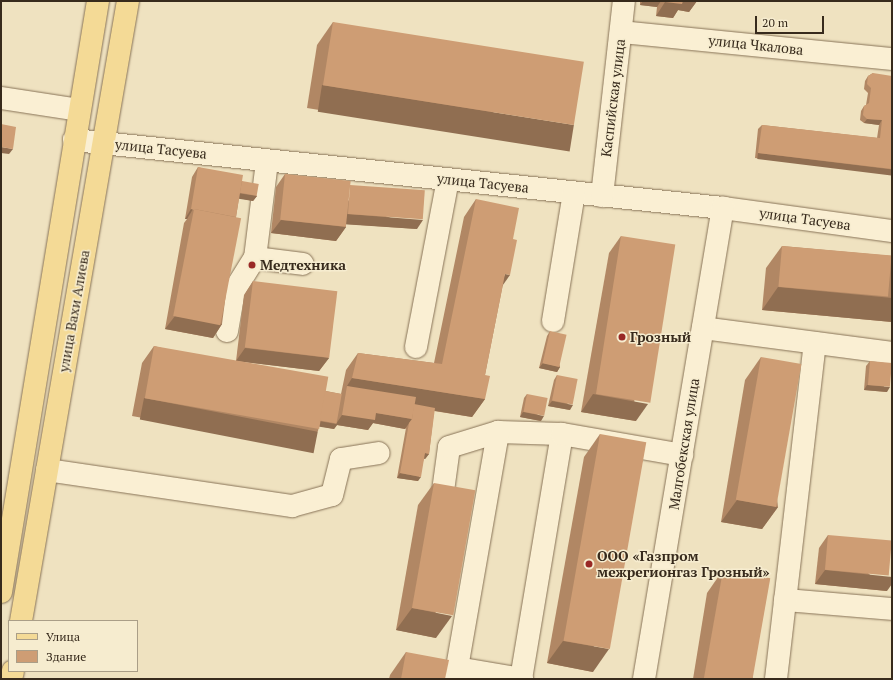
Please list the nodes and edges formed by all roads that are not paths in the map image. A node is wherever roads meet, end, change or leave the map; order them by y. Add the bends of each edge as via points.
1 (98, 1) edge
2 (128, 1) edge
3 (624, 1) edge
4 (621, 32) junction
5 (892, 58) edge
6 (1, 98) edge
7 (79, 110) junction
8 (74, 140) junction
9 (103, 143) junction
10 (267, 160) junction
11 (448, 180) junction
12 (574, 193) junction
13 (602, 196) junction
14 (723, 208) junction
15 (892, 231) edge
16 (255, 258) junction
17 (303, 264) dead end
18 (553, 321) dead end
19 (703, 328) junction
20 (227, 331) dead end
21 (815, 343) junction
22 (416, 348) dead end
23 (892, 353) edge
24 (498, 432) junction
25 (562, 434) junction
26 (379, 454) dead end
27 (682, 455) junction
28 (47, 470) junction
29 (443, 491) edge
30 (1, 592) edge
31 (785, 600) junction
32 (892, 609) edge
33 (21, 620) edge
34 (456, 673) edge
35 (521, 679) edge
36 (644, 679) edge
37 (776, 679) edge

1 - 7 main road, улица Вахи Алиева
2 - 9 main road, улица Вахи Алиева
3 - 4 street, Каспийская улица
4 - 5 street, улица Чкалова
4 - 13 street, Каспийская улица
6 - 7 street
7 - 8 main road, улица Вахи Алиева
8 - 9 street, улица Тасуева
8 - 30 main road, улица Вахи Алиева
9 - 10 street, улица Тасуева
9 - 28 main road, улица Вахи Алиева
10 - 11 street, улица Тасуева
10 - 16 street
11 - 12 street, улица Тасуева
11 - 22 street
12 - 13 street, улица Тасуева
12 - 18 street
13 - 14 street, улица Тасуева
14 - 15 street, улица Тасуева
14 - 19 street, Малгобекская улица
16 - 17 street
16 - 20 street via 234,291
19 - 21 street
19 - 27 street, Малгобекская улица
21 - 23 street
21 - 31 street
24 - 25 street
24 - 29 street via 449,447
24 - 34 street
25 - 27 street
25 - 35 street
26 - 28 street via 341,459 332,495 292,506
27 - 36 street, Малгобекская улица
28 - 33 main road, улица Вахи Алиева
31 - 32 street
31 - 37 street
34 - 35 street

